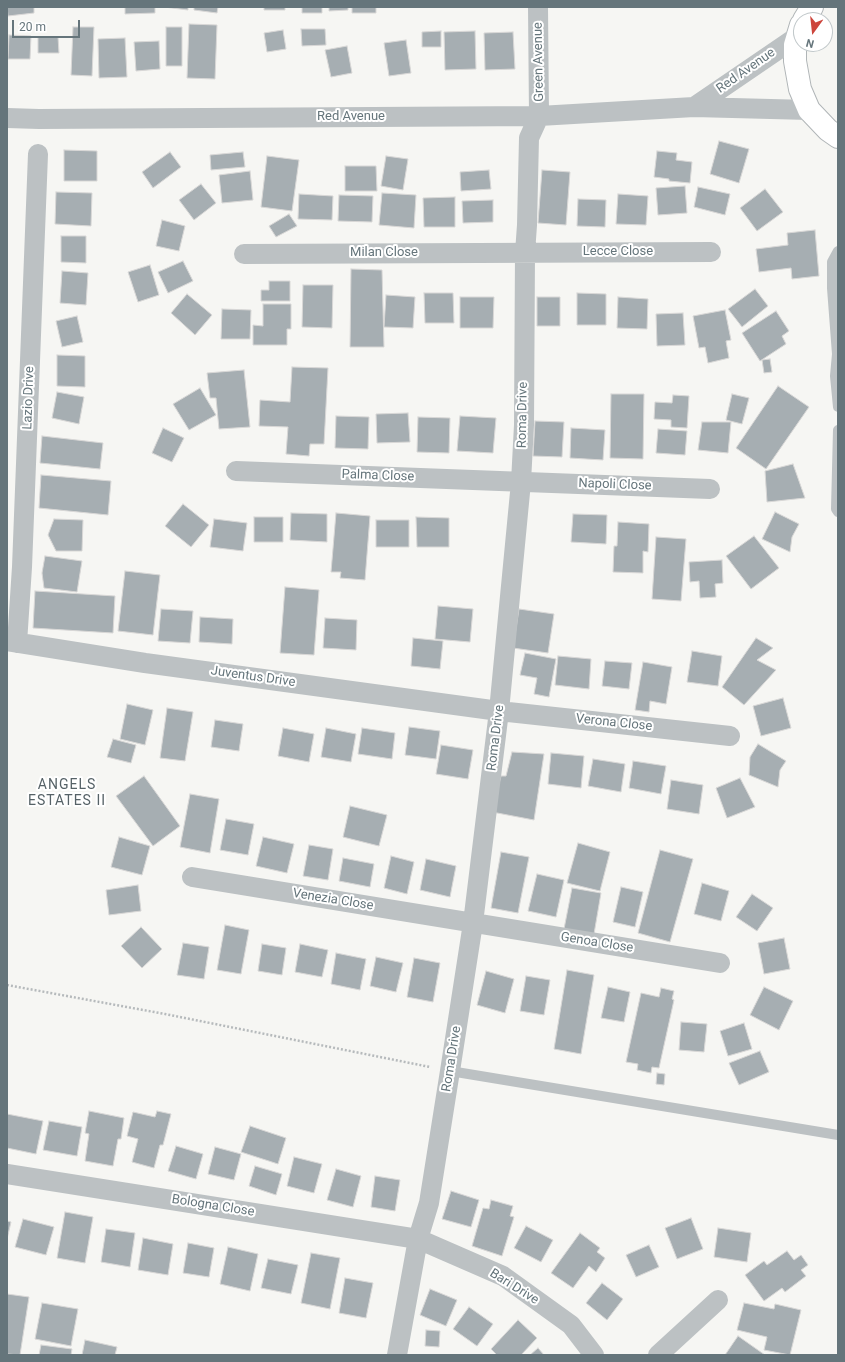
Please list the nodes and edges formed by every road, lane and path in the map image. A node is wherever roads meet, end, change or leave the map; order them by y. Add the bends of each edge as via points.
1 (538, 7) edge
2 (793, 33) edge
3 (795, 52) edge
4 (694, 107) junction
5 (808, 110) junction
6 (539, 116) junction
7 (7, 118) edge
8 (838, 137) edge
9 (38, 154) dead end
10 (838, 251) edge
11 (711, 252) dead end
12 (525, 253) junction
13 (244, 254) dead end
14 (838, 407) edge
15 (838, 430) edge
16 (236, 471) dead end
17 (521, 482) junction
18 (710, 489) dead end
19 (838, 512) edge
20 (12, 642) edge
21 (499, 710) junction
22 (730, 736) dead end
23 (192, 877) dead end
24 (474, 923) junction
25 (720, 963) dead end
26 (7, 985) edge
27 (450, 1071) junction
28 (838, 1135) edge
29 (7, 1174) edge
30 (418, 1239) junction
31 (718, 1300) dead end
32 (397, 1355) edge
33 (594, 1355) edge
34 (658, 1355) edge

1 - 6 street, Green Avenue
2 - 4 street, Red Avenue
3 - 5 main road via 800,89
4 - 5 street, Red Avenue
4 - 6 street, Red Avenue
5 - 8 main road
6 - 7 street, Red Avenue
6 - 12 street, Roma Drive via 529,138
9 - 20 street, Lazio Drive via 22,567
10 - 14 lane via 832,262 832,269
11 - 12 street, Lecce Close
12 - 13 street, Milan Close
12 - 17 street, Roma Drive
15 - 19 lane
16 - 17 street, Palma Close
17 - 18 street, Napoli Close
17 - 21 street, Roma Drive
20 - 21 street, Juventus Drive via 152,664
21 - 22 street, Verona Close
21 - 24 street, Roma Drive
23 - 24 street, Venezia Close
24 - 25 street, Genoa Close
24 - 27 street, Roma Drive
26 - 27 path via 173,1015
27 - 28 lane
27 - 30 street, Roma Drive via 429,1203
29 - 30 street, Bologna Close
30 - 32 street, Roma Drive
30 - 33 street, Bari Drive via 503,1276 571,1324
31 - 34 street

